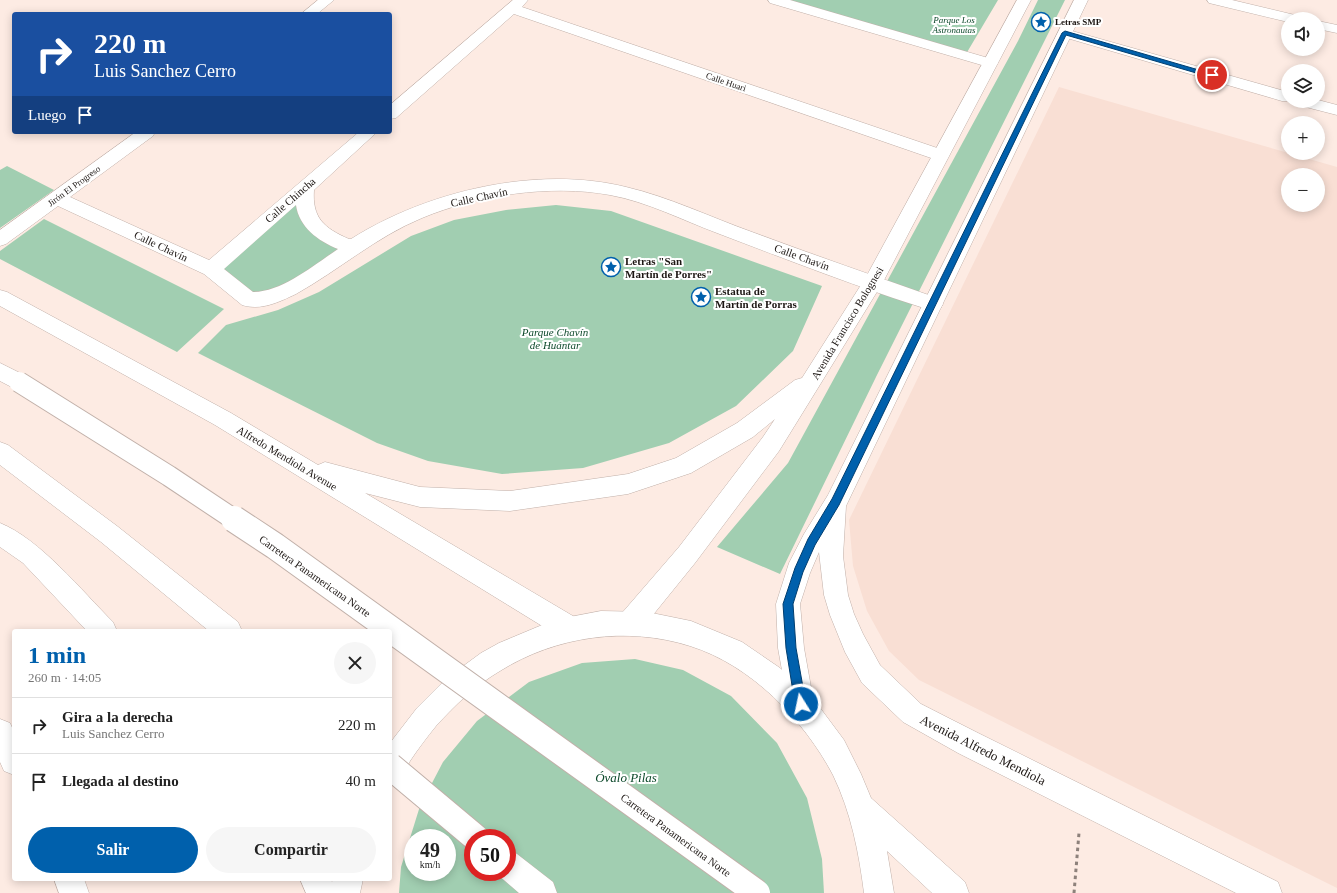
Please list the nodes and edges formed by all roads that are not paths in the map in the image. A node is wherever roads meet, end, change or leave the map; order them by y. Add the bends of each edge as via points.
1 (328, 0) edge
2 (775, 0) edge
3 (1024, 0) edge
4 (1081, 0) edge
5 (1214, 0) edge
6 (516, 4) edge
7 (311, 12) edge
8 (1281, 16) edge
9 (1325, 26) edge
10 (1337, 29) edge
11 (1065, 33) junction
12 (990, 63) junction
13 (1281, 94) edge
14 (1325, 107) edge
15 (1337, 110) edge
16 (392, 112) edge
17 (144, 134) edge
18 (367, 134) edge
19 (940, 155) junction
20 (305, 187) junction
21 (57, 198) junction
22 (0, 239) edge
23 (354, 247) junction
24 (211, 269) junction
25 (873, 282) junction
26 (0, 297) edge
27 (933, 304) junction
28 (9, 376) edge
29 (814, 377) junction
30 (0, 452) edge
31 (298, 464) junction
32 (836, 502) junction
33 (0, 534) edge
34 (631, 622) junction
35 (569, 628) junction
36 (102, 629) edge
37 (227, 629) edge
38 (390, 629) edge
39 (392, 630) edge
40 (801, 704) junction
41 (0, 732) edge
42 (12, 757) edge
43 (392, 764) edge
44 (392, 769) edge
45 (861, 808) junction
46 (465, 829) edge
47 (516, 871) edge
48 (70, 881) edge
49 (315, 881) edge
50 (348, 881) edge
51 (74, 893) edge
52 (322, 893) edge
53 (345, 893) edge
54 (542, 893) edge
55 (757, 893) edge
56 (879, 893) edge
57 (954, 893) edge
58 (1267, 893) edge

1 - 7 main road
2 - 12 main road
3 - 12 main road, Avenida Francisco Bolognesi
4 - 11 main road
5 - 8 main road
6 - 16 main road
6 - 19 main road, Calle Huari
9 - 10 main road
11 - 13 main road
11 - 27 main road
12 - 19 main road, Avenida Francisco Bolognesi
14 - 15 main road
17 - 21 main road, Jirón El Progreso
18 - 20 main road, Calle Chincha
19 - 25 main road, Avenida Francisco Bolognesi
20 - 23 main road via 304,204 310,221 330,238
20 - 24 main road, Calle Chincha
21 - 22 main road, Jirón El Progreso
21 - 24 main road, Calle Chavín
23 - 24 main road, Calle Chavín via 307,279 274,296 256,301 249,300
23 - 25 main road, Calle Chavín via 408,216 471,197 528,187 595,187 652,200
25 - 27 main road, Calle Chavín
25 - 29 main road, Avenida Francisco Bolognesi
26 - 31 main road, Alfredo Mendiola Avenue via 223,419
27 - 32 main road
28 - 38 main road, Carretera Panamericana Norte, bridge via 275,546
29 - 31 main road via 744,430 684,466 628,484 510,502 420,497
29 - 34 main road, Avenida Francisco Bolognesi via 771,444 687,555
30 - 37 main road via 109,534
31 - 35 main road, Alfredo Mendiola Avenue
32 - 40 main road via 798,571 788,604 791,648
32 - 58 main road, Avenida Alfredo Mendiola via 831,556 836,595 854,643 871,674 912,713
33 - 36 main road via 31,555
34 - 35 main road via 610,622
34 - 40 main road via 670,627 709,638 758,666
35 - 43 main road via 519,645 473,674 430,714 410,737
39 - 55 main road, Carretera Panamericana Norte, bridge
40 - 45 main road via 835,751
41 - 42 main road
44 - 46 main road, bridge
45 - 56 main road via 870,837
45 - 57 main road
47 - 54 main road
48 - 51 main road
49 - 52 main road
50 - 53 main road

